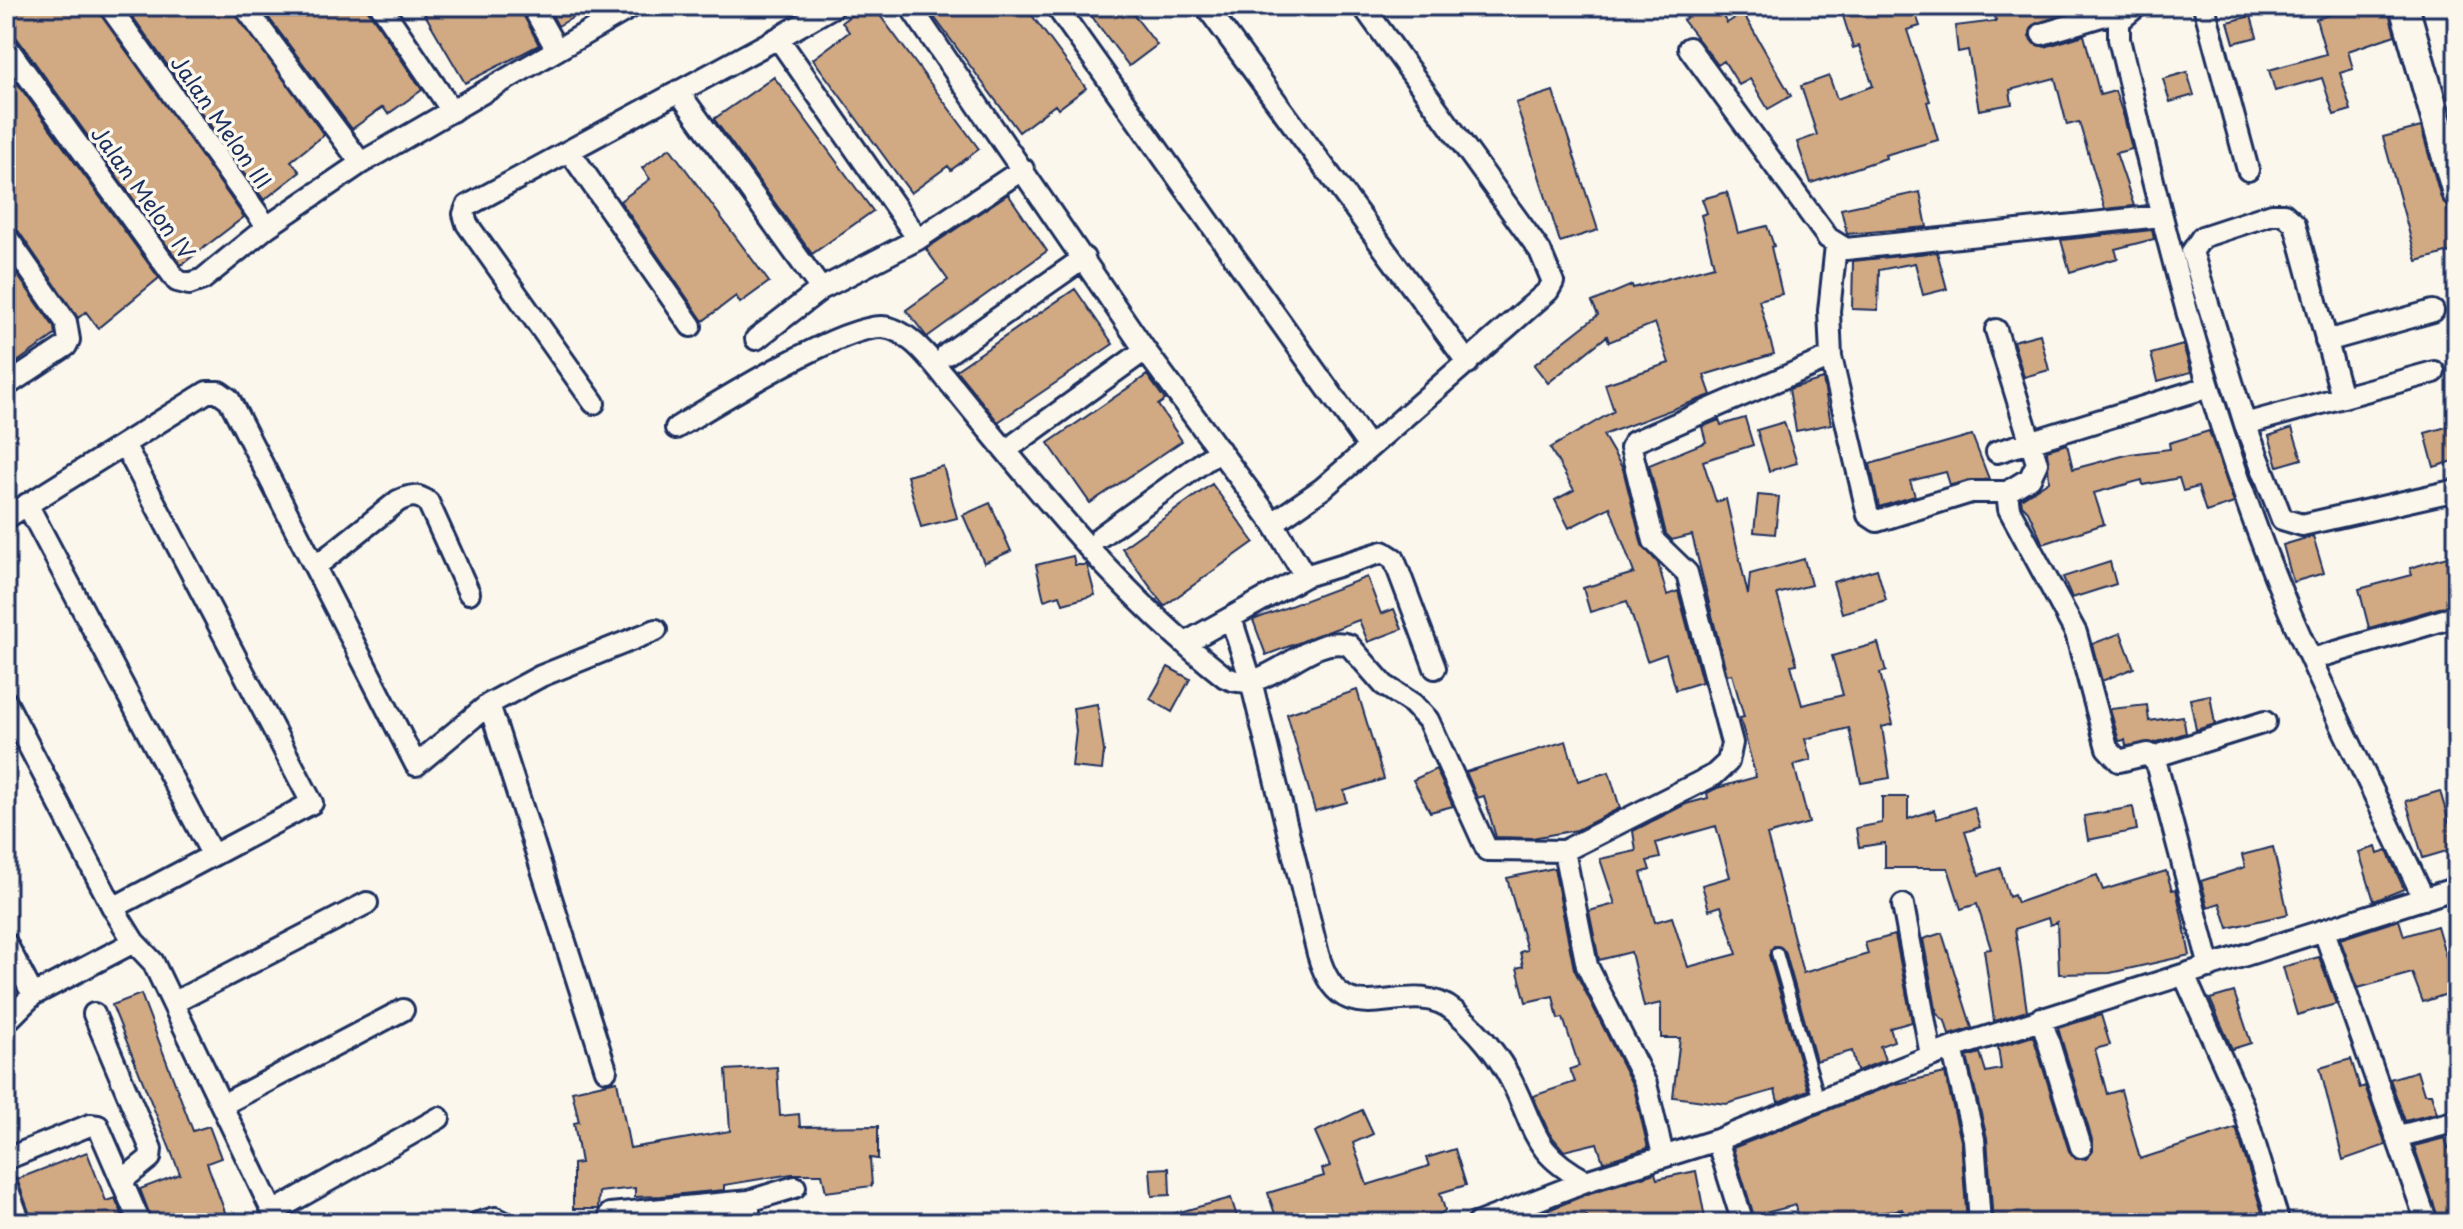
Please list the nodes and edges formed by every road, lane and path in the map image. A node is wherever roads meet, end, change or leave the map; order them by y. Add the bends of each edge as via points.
1 (109, 6) edge
2 (244, 6) edge
3 (381, 6) edge
4 (532, 6) edge
5 (633, 6) edge
6 (834, 6) edge
7 (910, 6) edge
8 (1056, 6) edge
9 (1206, 6) edge
10 (1363, 6) edge
11 (2204, 6) edge
12 (2404, 6) edge
13 (2131, 8) edge
14 (2042, 34) dead end
15 (778, 38) junction
16 (6, 46) edge
17 (1689, 48) dead end
18 (557, 50) junction
19 (678, 91) junction
20 (452, 111) junction
21 (570, 152) junction
22 (361, 163) junction
23 (1023, 169) junction
24 (2248, 170) dead end
25 (2457, 193) edge
26 (2160, 216) junction
27 (267, 227) junction
28 (918, 239) junction
29 (8, 244) edge
30 (1836, 245) junction
31 (1084, 258) junction
32 (821, 289) junction
33 (2433, 311) dead end
34 (691, 326) dead end
35 (1996, 330) dead end
36 (756, 339) dead end
37 (2326, 341) junction
38 (1145, 350) junction
39 (947, 354) dead end
40 (1831, 357) junction
41 (1468, 363) junction
42 (2434, 372) dead end
43 (6, 386) edge
44 (2208, 387) junction
45 (2342, 397) junction
46 (594, 403) dead end
47 (2245, 424) junction
48 (676, 428) dead end
49 (2030, 442) junction
50 (1016, 443) dead end
51 (124, 444) junction
52 (1369, 447) junction
53 (1220, 450) junction
54 (1997, 452) dead end
55 (2457, 490) edge
56 (2007, 492) junction
57 (27, 504) junction
58 (6, 518) edge
59 (1273, 523) junction
60 (1101, 536) dead end
61 (315, 567) junction
62 (1305, 576) junction
63 (469, 593) dead end
64 (2457, 616) edge
65 (1231, 618) junction
66 (656, 630) dead end
67 (1194, 638) dead end
68 (2312, 659) junction
69 (1435, 668) dead end
70 (1251, 681) junction
71 (6, 702) edge
72 (489, 704) junction
73 (2265, 722) dead end
74 (2153, 757) junction
75 (1564, 851) junction
76 (212, 854) junction
77 (2457, 888) edge
78 (2424, 899) junction
79 (367, 903) dead end
80 (1903, 905) dead end
81 (113, 908) junction
82 (2324, 931) junction
83 (134, 942) junction
84 (6, 943) edge
85 (1777, 953) dead end
86 (2210, 967) junction
87 (2184, 975) junction
88 (33, 995) junction
89 (173, 1003) junction
90 (403, 1010) dead end
91 (94, 1014) dead end
92 (2041, 1018) junction
93 (6, 1022) edge
94 (1952, 1048) junction
95 (1931, 1055) junction
96 (606, 1070) dead end
97 (1819, 1100) junction
98 (222, 1105) junction
99 (439, 1118) dead end
100 (2457, 1121) edge
101 (2396, 1137) junction
102 (1717, 1140) junction
103 (2081, 1147) dead end
104 (1663, 1155) junction
105 (6, 1159) edge
106 (124, 1179) junction
107 (1586, 1181) junction
108 (6, 1185) edge
109 (795, 1187) dead end
110 (749, 1201) junction
111 (610, 1214) dead end
112 (276, 1217) edge
113 (20, 1223) edge
114 (140, 1223) edge
115 (478, 1223) edge
116 (505, 1223) edge
117 (749, 1223) edge
118 (1478, 1223) edge
119 (1743, 1223) edge
120 (1980, 1223) edge
121 (2279, 1223) edge
122 (2427, 1223) edge

1 - 27 street, Jalan Melon III
2 - 22 street
3 - 20 street
4 - 18 street
5 - 18 street
6 - 15 street
7 - 23 street
8 - 52 street
9 - 41 street
10 - 41 street via 1540,251 1553,282
11 - 24 street
12 - 25 street
13 - 14 street
13 - 26 street via 2119,21 2119,39
15 - 19 street
15 - 28 street
16 - 27 street, Jalan Melon IV via 177,281 203,279
17 - 30 street
18 - 20 street
19 - 21 street
19 - 32 street
20 - 22 street
21 - 34 street
21 - 46 street via 467,206 464,214
22 - 27 street
23 - 28 street
23 - 31 street
26 - 30 street via 1856,250
26 - 44 street
28 - 32 street
29 - 43 street via 70,332 66,346
30 - 40 street via 1829,311
31 - 38 street
31 - 39 street
32 - 36 street
33 - 37 street
35 - 49 street
37 - 45 street
37 - 47 street via 2290,219 2272,214 2202,237 2192,252
38 - 50 street
38 - 53 street
40 - 56 street via 1872,520 1971,492
40 - 75 street via 1634,442 1631,448 1654,541 1687,573 1732,753 1714,775
41 - 52 street
42 - 45 street
44 - 49 street
44 - 68 street
45 - 47 street
47 - 55 street via 2277,512 2294,525
48 - 70 street via 748,384 861,328 886,327 906,337 936,368 1146,611 1225,677
49 - 54 street
49 - 56 street via 2037,463 2034,474
51 - 57 street
51 - 61 street via 207,392 219,392 229,399
51 - 76 street via 312,803
52 - 59 street
53 - 59 street
53 - 60 street
56 - 74 street via 2009,509 2082,646 2107,748 2119,761
57 - 58 street
57 - 76 street
59 - 62 street
61 - 63 street via 398,501 420,496 428,502
61 - 72 street via 416,765
62 - 65 street
62 - 69 street via 1376,553 1390,554
64 - 68 street
65 - 67 street
65 - 70 street
66 - 72 street via 541,676
68 - 78 street
70 - 75 street via 1319,648 1349,645 1384,685 1428,720 1487,850
70 - 107 street via 1318,954 1330,983 1363,1004 1427,999 1454,1010 1499,1058 1548,1156
71 - 81 street
72 - 96 street
73 - 74 street
74 - 86 street
75 - 104 street via 1587,966 1646,1084
76 - 81 street
77 - 78 street
78 - 82 street
79 - 89 street
80 - 95 street
81 - 83 street
82 - 86 street
82 - 101 street
83 - 88 street
83 - 89 street via 153,962
84 - 88 street
85 - 97 lane
86 - 87 street
87 - 92 street
87 - 121 street via 2243,1106
88 - 93 street
89 - 98 street
90 - 98 street
91 - 106 street via 151,1149 150,1158
92 - 94 street
92 - 103 street
94 - 95 street
94 - 120 street via 1974,1139
95 - 97 street
97 - 102 street
98 - 112 street
99 - 112 street
100 - 101 street
101 - 122 street
102 - 104 street
102 - 119 street
104 - 107 street
105 - 106 street via 95,1125
106 - 114 street
107 - 118 street
108 - 113 street
109 - 110 street
110 - 111 street
110 - 117 street
115 - 116 street via 495,1218

